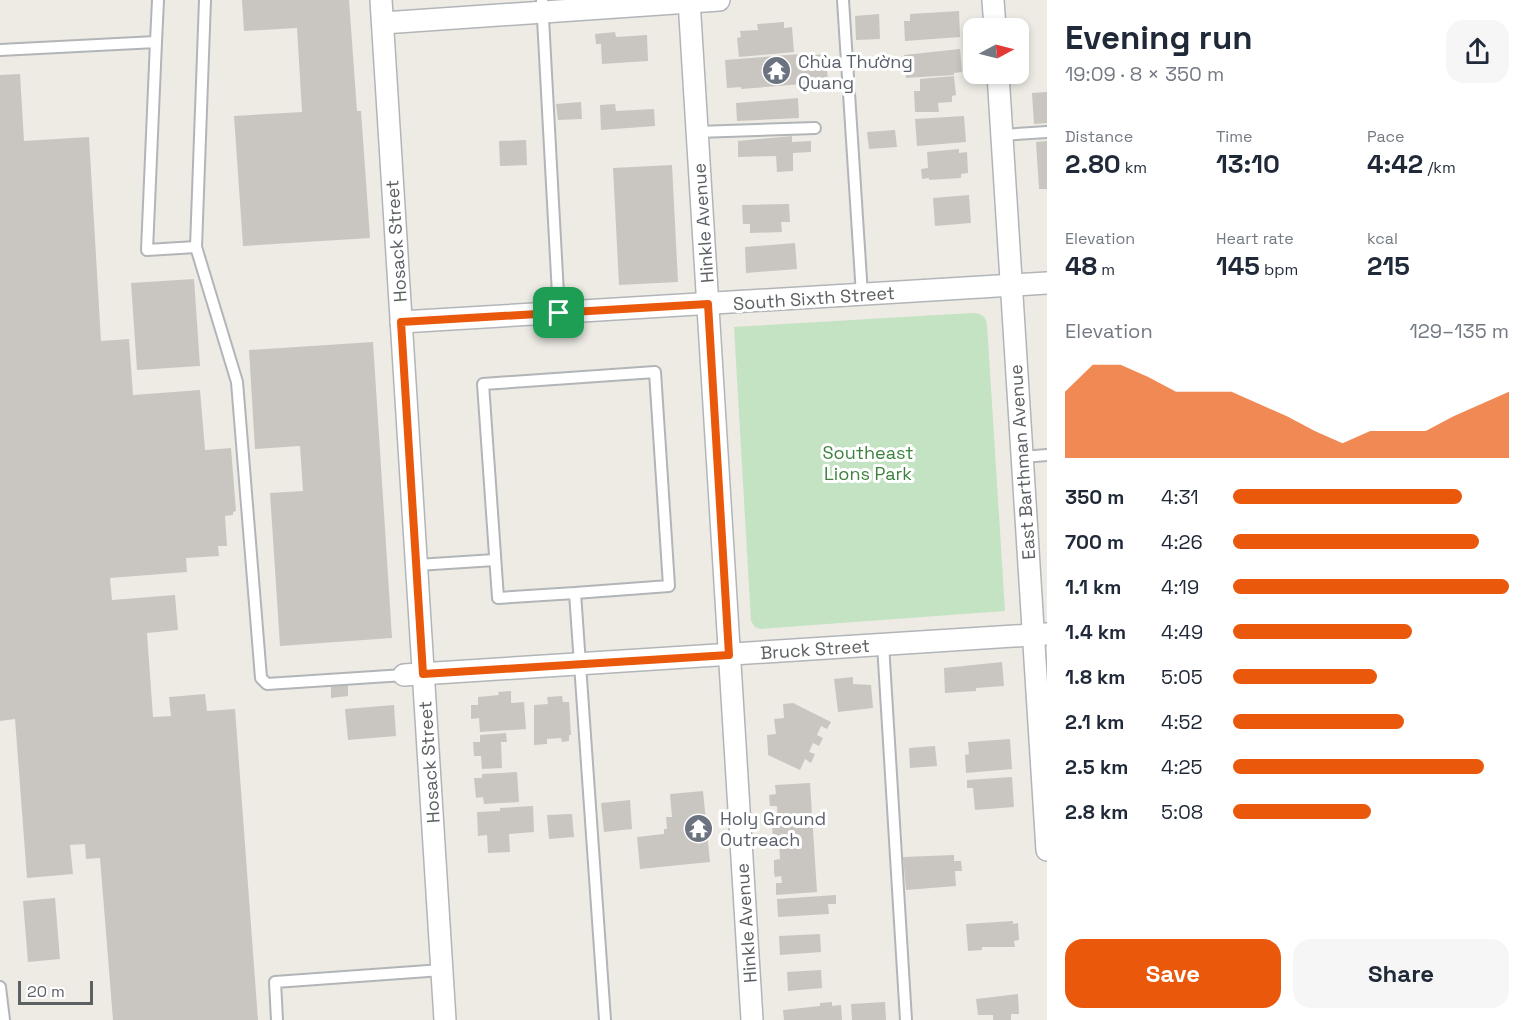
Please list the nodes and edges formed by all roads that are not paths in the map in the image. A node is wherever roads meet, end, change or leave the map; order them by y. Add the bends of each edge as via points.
1 (158, 0) edge
2 (204, 0) edge
3 (381, 0) edge
4 (719, 0) edge
5 (843, 0) edge
6 (993, 0) edge
7 (689, 2) edge
8 (543, 6) edge
9 (994, 18) edge
10 (383, 23) junction
11 (156, 42) junction
12 (0, 50) edge
13 (999, 84) edge
14 (815, 128) dead end
15 (697, 132) junction
16 (1047, 132) edge
17 (1002, 135) junction
18 (196, 247) junction
19 (1047, 283) edge
20 (1011, 285) junction
21 (862, 295) junction
22 (708, 304) junction
23 (559, 313) junction
24 (401, 322) junction
25 (1047, 455) edge
26 (1023, 457) junction
27 (495, 560) junction
28 (417, 565) junction
29 (575, 593) junction
30 (1040, 634) edge
31 (883, 644) junction
32 (729, 655) junction
33 (580, 664) junction
34 (413, 675) junction
35 (1047, 850) edge
36 (442, 970) junction
37 (0, 987) edge
38 (4, 1020) edge
39 (277, 1020) edge
40 (445, 1020) edge
41 (604, 1020) edge
42 (752, 1020) edge
43 (906, 1020) edge

1 - 11 lane
2 - 18 lane
3 - 10 street, Hosack Street
4 - 7 street
5 - 21 lane
6 - 9 street
7 - 8 street
7 - 15 street, Hinkle Avenue
8 - 10 street
8 - 23 lane
10 - 24 street, Hosack Street
11 - 12 lane
11 - 18 lane via 147,250
13 - 17 street, East Barthman Avenue
14 - 15 lane
15 - 22 street, Hinkle Avenue
16 - 17 lane
17 - 20 street, East Barthman Avenue
18 - 34 lane via 237,382 261,678 267,684
19 - 20 street, South Sixth Street
20 - 21 street, South Sixth Street
20 - 26 street, East Barthman Avenue
21 - 22 street, South Sixth Street
22 - 23 street, South Sixth Street
22 - 32 street, Hinkle Avenue
23 - 24 street, South Sixth Street
24 - 28 street, Hosack Street
25 - 26 lane
26 - 30 street, East Barthman Avenue
27 - 28 lane
27 - 29 lane via 498,598
27 - 29 lane via 483,384 655,372 669,586
28 - 34 street, Hosack Street
29 - 33 lane
30 - 31 street, Bruck Street
30 - 35 street, East Barthman Avenue
31 - 32 street, Bruck Street
31 - 43 lane
32 - 33 street, Bruck Street
32 - 42 street, Hinkle Avenue
33 - 34 street, Bruck Street
33 - 41 lane
34 - 36 street, Hosack Street
36 - 39 lane via 275,982
36 - 40 street, Hosack Street
37 - 38 lane

